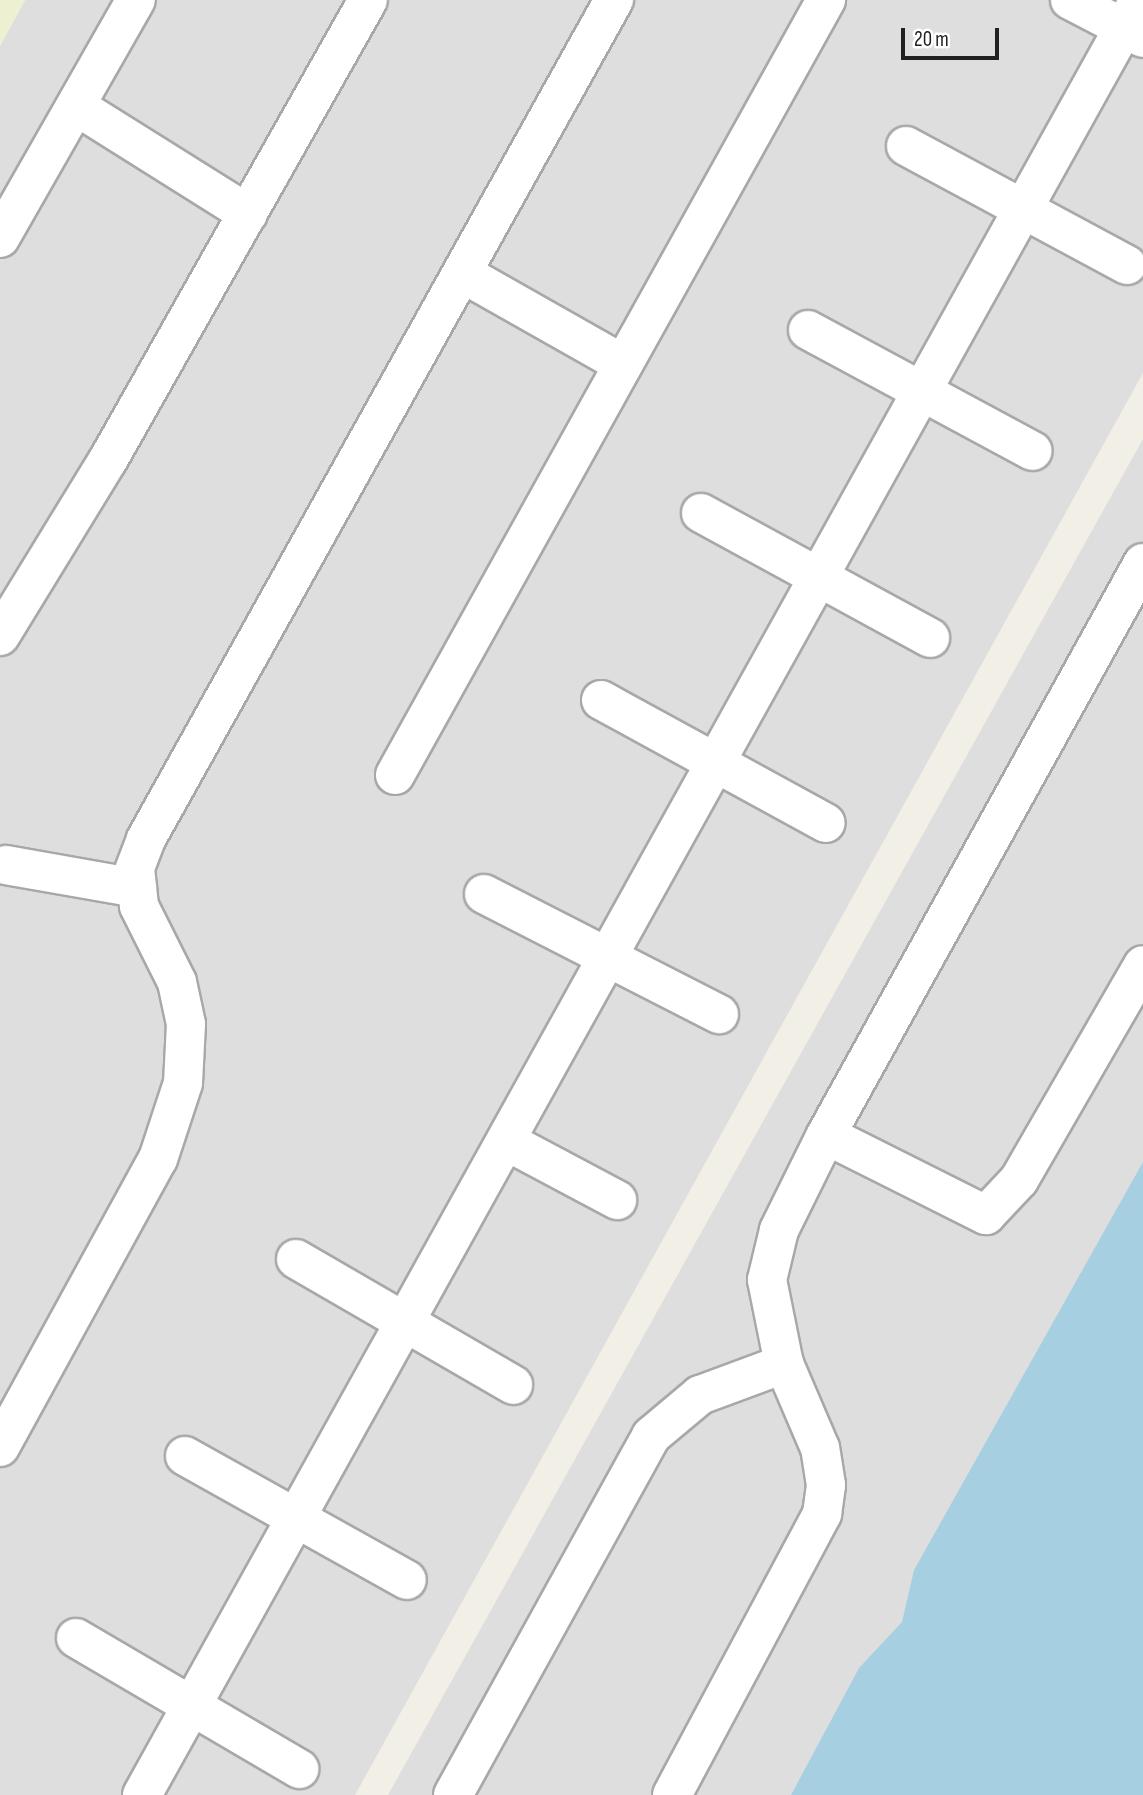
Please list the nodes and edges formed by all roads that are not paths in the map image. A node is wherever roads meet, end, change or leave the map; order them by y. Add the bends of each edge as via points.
1 (136, 0) edge
2 (368, 0) edge
3 (614, 0) edge
4 (825, 0) edge
5 (1070, 0) edge
6 (1135, 22) edge
7 (76, 106) junction
8 (906, 146) dead end
9 (1023, 209) junction
10 (248, 214) junction
11 (0, 238) edge
12 (1127, 265) dead end
13 (462, 273) junction
14 (808, 330) dead end
15 (623, 364) junction
16 (922, 391) junction
17 (1033, 452) dead end
18 (701, 513) dead end
19 (1143, 563) edge
20 (819, 577) junction
21 (0, 636) edge
22 (930, 638) dead end
23 (601, 700) dead end
24 (716, 762) junction
25 (395, 775) dead end
26 (826, 823) dead end
27 (6, 865) dead end
28 (137, 888) junction
29 (484, 894) dead end
30 (608, 958) junction
31 (1143, 965) edge
32 (719, 1014) dead end
33 (826, 1135) junction
34 (506, 1141) junction
35 (617, 1200) dead end
36 (296, 1259) dead end
37 (405, 1323) junction
38 (784, 1364) junction
39 (513, 1385) dead end
40 (0, 1447) edge
41 (185, 1456) dead end
42 (296, 1518) junction
43 (407, 1580) dead end
44 (76, 1638) dead end
45 (193, 1704) junction
46 (299, 1769) dead end
47 (142, 1795) edge
48 (453, 1795) edge
49 (672, 1795) edge

1 - 7 street
2 - 10 street
3 - 13 street
4 - 15 street
5 - 6 street
6 - 9 street
7 - 10 street
7 - 11 street
8 - 9 street
9 - 12 street
9 - 16 street
10 - 21 street
13 - 15 street
13 - 28 street via 145,839 135,868
14 - 16 street
15 - 25 street
16 - 17 street
16 - 20 street
18 - 20 street
19 - 33 street
20 - 22 street
20 - 24 street
23 - 24 street
24 - 26 street
24 - 30 street
27 - 28 street
28 - 40 street via 177,982 186,1024 183,1083 158,1159
29 - 30 street
30 - 32 street
30 - 34 street
31 - 33 street via 1019,1180 986,1214
33 - 38 street via 779,1230 767,1280
34 - 35 street
34 - 37 street
36 - 37 street
37 - 39 street
37 - 42 street
38 - 48 street via 700,1395 651,1436
38 - 49 street via 820,1448 827,1485 822,1514
41 - 42 street
42 - 43 street
42 - 45 street
44 - 45 street
45 - 46 street
45 - 47 street

